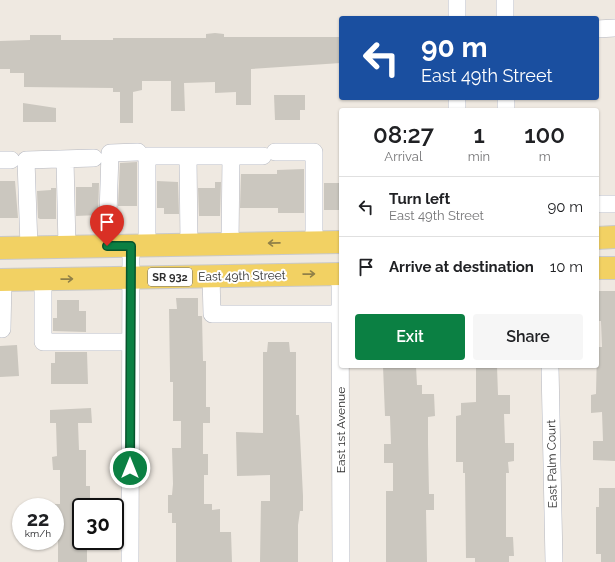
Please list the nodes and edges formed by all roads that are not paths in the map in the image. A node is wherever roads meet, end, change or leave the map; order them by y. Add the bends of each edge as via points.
1 (457, 0) edge
2 (505, 0) edge
3 (457, 16) edge
4 (505, 16) edge
5 (599, 28) edge
6 (615, 28) edge
7 (138, 152) dead end
8 (188, 156) junction
9 (231, 156) junction
10 (94, 158) dead end
11 (65, 159) junction
12 (599, 204) edge
13 (615, 204) edge
14 (615, 237) edge
15 (599, 238) edge
16 (314, 242) junction
17 (339, 242) edge
18 (230, 244) junction
19 (189, 245) junction
20 (107, 246) junction
21 (139, 246) junction
22 (67, 247) junction
23 (0, 248) edge
24 (29, 248) junction
25 (599, 268) edge
26 (615, 268) edge
27 (339, 274) edge
28 (211, 276) junction
29 (130, 278) junction
30 (1, 280) edge
31 (43, 280) junction
32 (339, 314) edge
33 (2, 329) dead end
34 (130, 342) junction
35 (340, 368) edge
36 (550, 368) edge
37 (130, 562) edge
38 (341, 562) edge
39 (554, 562) edge

1 - 3 street
2 - 4 street
5 - 6 street
7 - 20 street via 110,153
8 - 9 street
8 - 19 street
8 - 21 street via 147,156
9 - 16 street via 314,152
9 - 18 street
10 - 11 street
11 - 22 street
11 - 24 street via 26,160
12 - 13 street
14 - 15 main road
16 - 17 main road
16 -> 18 main road
18 - 19 main road
19 - 21 main road
20 - 21 main road
20 - 22 main road
21 - 29 street
22 - 24 main road
23 - 24 main road
25 - 26 main road
28 -> 27 main road, East 49th Street / SR 932
28 - 29 main road, East 49th Street / SR 932
28 - 32 street via 212,314
31 -> 29 main road, East 49th Street / SR 932
29 - 34 street
30 - 31 main road, East 49th Street / SR 932
30 - 33 street
31 - 34 street via 43,342
34 - 37 street
35 - 38 street, East 1st Avenue
36 - 39 street, East Palm Court

